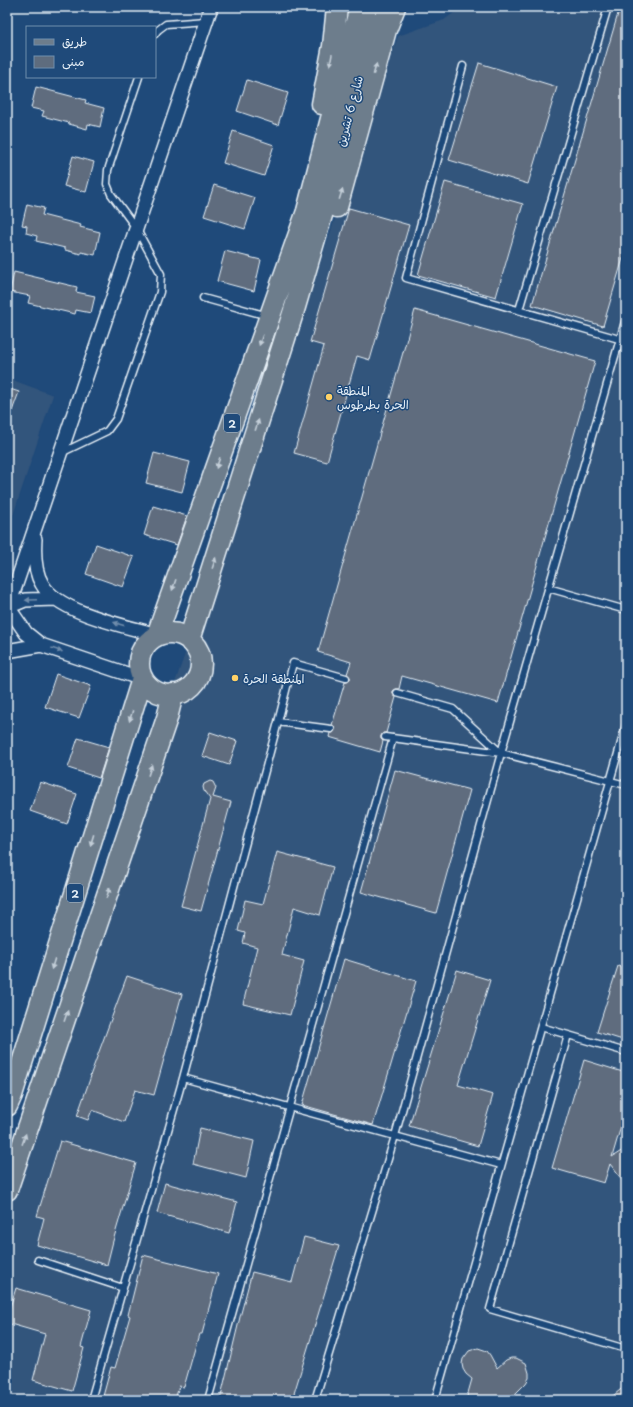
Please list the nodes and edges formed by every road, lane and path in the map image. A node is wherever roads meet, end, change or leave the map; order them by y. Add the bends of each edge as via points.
1 (211, 7) edge
2 (329, 7) edge
3 (360, 7) edge
4 (376, 7) edge
5 (394, 7) edge
6 (608, 7) edge
7 (336, 17) edge
8 (206, 21) junction
9 (156, 33) edge
10 (463, 66) dead end
11 (139, 78) edge
12 (314, 213) junction
13 (136, 228) junction
14 (203, 298) dead end
15 (294, 307) junction
16 (272, 308) junction
17 (518, 310) junction
18 (626, 318) edge
19 (623, 340) edge
20 (60, 454) junction
21 (36, 524) junction
22 (548, 588) junction
23 (56, 599) junction
24 (8, 609) edge
25 (626, 610) edge
26 (157, 635) junction
27 (189, 640) junction
28 (41, 645) junction
29 (7, 651) edge
30 (346, 678) dead end
31 (142, 679) junction
32 (397, 693) dead end
33 (173, 694) junction
34 (278, 722) junction
35 (626, 725) edge
36 (331, 729) dead end
37 (385, 737) dead end
38 (393, 738) junction
39 (501, 752) junction
40 (610, 781) junction
41 (626, 785) edge
42 (541, 1027) junction
43 (568, 1035) junction
44 (626, 1052) edge
45 (183, 1078) junction
46 (7, 1106) edge
47 (290, 1107) junction
48 (395, 1136) junction
49 (502, 1165) junction
50 (7, 1190) edge
51 (38, 1260) dead end
52 (124, 1288) junction
53 (626, 1349) edge
54 (92, 1400) edge
55 (208, 1400) edge
56 (315, 1400) edge
57 (435, 1400) edge

1 - 8 street
2 - 7 main road
3 - 12 main road, شارع 6 تشرين
4 - 12 main road, شارع 6 تشرين
15 -> 5 main road via 306,292 333,221
6 - 17 lane
7 -> 16 main road via 326,87
8 - 9 lane via 166,24
8 - 13 street
10 - 17 lane via 406,278
11 - 13 lane via 108,170 107,184 111,194
12 - 15 main road
12 - 16 main road, 2 via 297,243
13 - 20 street
13 - 20 lane via 160,274 160,292 116,419 107,431
14 - 16 lane
27 -> 15 main road
16 -> 26 main road, 2
17 - 19 lane
18 - 19 lane
19 - 22 lane
20 - 21 street
21 - 23 street via 36,568 42,584
21 - 24 street
22 - 25 lane
22 - 39 lane
23 -> 24 street via 25,600
26 -> 23 street via 77,611
24 - 28 street via 26,633
26 - 27 main road via 179,634
26 - 31 main road via 142,648 139,658
27 - 33 main road via 198,652 201,667 198,677 191,686 183,692
28 - 29 street
28 -> 31 street
30 - 34 lane via 293,662
31 - 33 main road via 150,688 161,693
31 -> 46 main road, 2
32 - 39 lane via 453,709
50 -> 33 main road via 165,725
34 - 36 lane
34 - 45 lane
35 - 40 lane
37 - 38 lane
38 - 39 lane
38 - 47 lane
39 - 40 lane
39 - 48 lane
40 - 41 lane
40 - 42 lane
42 - 43 lane
42 - 49 lane
43 - 44 lane
43 - 53 lane via 490,1309
45 - 47 lane
45 - 52 lane
47 - 48 lane
47 - 55 lane
48 - 49 lane
48 - 56 lane
49 - 57 lane
51 - 52 lane
52 - 54 lane

